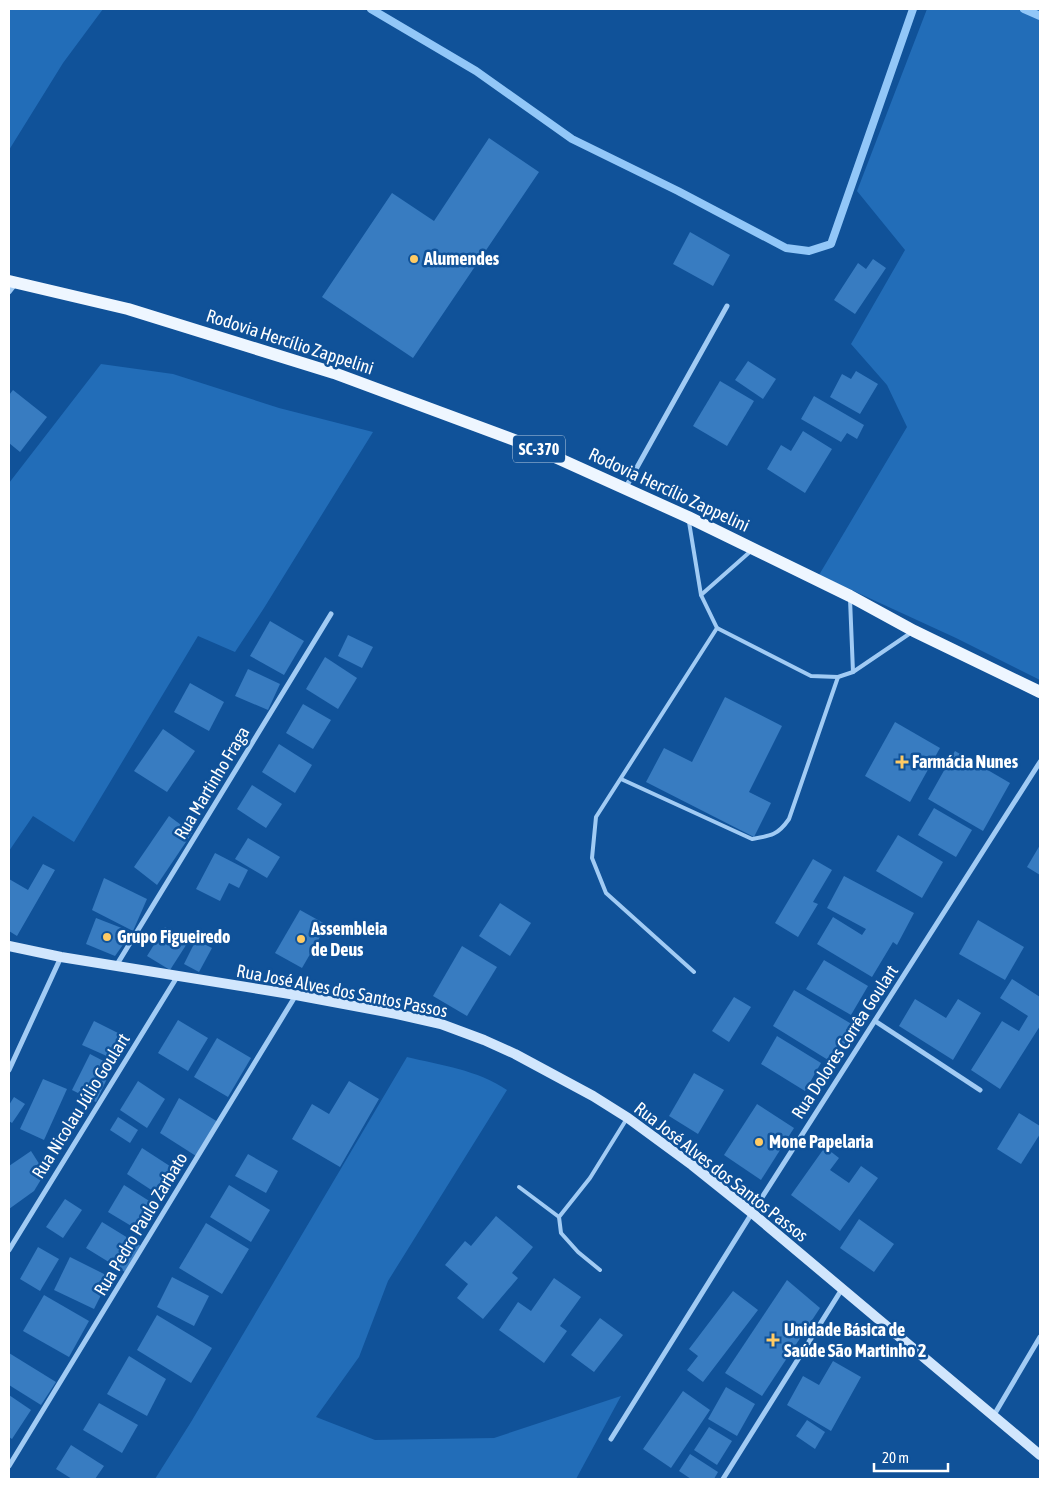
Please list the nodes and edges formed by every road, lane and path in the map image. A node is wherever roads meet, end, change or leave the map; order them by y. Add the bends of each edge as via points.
1 (11, 285) edge
2 (727, 306) dead end
3 (625, 488) junction
4 (688, 516) junction
5 (754, 549) junction
6 (701, 595) junction
7 (850, 596) junction
8 (331, 614) dead end
9 (717, 628) junction
10 (914, 631) junction
11 (853, 672) junction
12 (838, 677) junction
13 (1040, 692) edge
14 (1040, 762) edge
15 (621, 779) junction
16 (9, 946) edge
17 (60, 957) junction
18 (116, 967) junction
19 (694, 972) dead end
20 (177, 977) junction
21 (296, 995) junction
22 (875, 1022) junction
23 (9, 1070) edge
24 (980, 1090) dead end
25 (628, 1118) junction
26 (519, 1187) dead end
27 (752, 1213) junction
28 (560, 1217) junction
29 (9, 1250) edge
30 (600, 1270) dead end
31 (842, 1289) junction
32 (1040, 1337) edge
33 (994, 1415) junction
34 (611, 1439) dead end
35 (1040, 1455) edge
36 (9, 1466) edge
37 (723, 1479) edge

1 - 3 main road, Rodovia Hercílio Zappelini / SC-370 via 128,309 334,373 533,447
2 - 3 street
3 - 4 main road, Rodovia Hercílio Zappelini / SC-370
4 - 5 main road, Rodovia Hercílio Zappelini / SC-370
4 - 6 lane
5 - 6 lane
5 - 7 main road, Rodovia Hercílio Zappelini / SC-370
6 - 9 lane
7 - 10 main road, Rodovia Hercílio Zappelini / SC-370
7 - 11 lane
8 - 18 street, Rua Martinho Fraga
9 - 12 lane via 812,676
9 - 15 lane
10 - 11 lane
10 - 13 main road, Rodovia Hercílio Zappelini / SC-370
11 - 12 lane
12 - 15 lane via 789,819 782,830 768,837 752,839
14 - 22 street, Rua Dolores Corrêa Goulart
15 - 19 lane via 596,817 592,858 606,893
16 - 17 street, Rua José Alves dos Santos Passos
17 - 18 street, Rua José Alves dos Santos Passos
17 - 23 street
18 - 20 street, Rua José Alves dos Santos Passos
20 - 21 street, Rua José Alves dos Santos Passos
20 - 29 street, Rua Nicolau Júlio Goulart
21 - 25 street, Rua José Alves dos Santos Passos via 441,1024 556,1074
21 - 36 street, Rua Pedro Paulo Zarbato
22 - 24 street
22 - 27 street, Rua Dolores Corrêa Goulart
25 - 27 street, Rua José Alves dos Santos Passos
25 - 28 lane via 590,1178
26 - 28 lane
27 - 31 street, Rua José Alves dos Santos Passos
27 - 34 street, Rua Dolores Corrêa Goulart
28 - 30 lane via 561,1233
31 - 33 street, Rua José Alves dos Santos Passos
31 - 37 street
32 - 33 street
33 - 35 street, Rua José Alves dos Santos Passos

